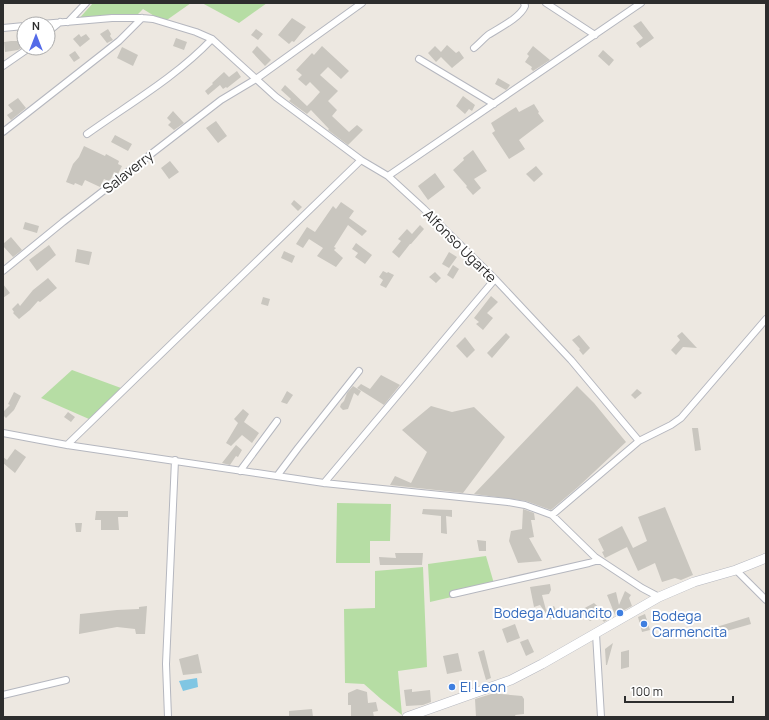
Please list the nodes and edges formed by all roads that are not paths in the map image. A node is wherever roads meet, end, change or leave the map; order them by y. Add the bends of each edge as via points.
1 (86, 3) edge
2 (362, 3) edge
3 (524, 3) edge
4 (546, 3) edge
5 (641, 3) edge
6 (142, 18) junction
7 (56, 22) edge
8 (60, 22) junction
9 (68, 22) junction
10 (56, 25) edge
11 (16, 27) edge
12 (3, 28) edge
13 (595, 35) junction
14 (212, 39) junction
15 (474, 48) dead end
16 (17, 56) edge
17 (420, 59) dead end
18 (3, 66) edge
19 (256, 79) junction
20 (494, 104) junction
21 (3, 132) edge
22 (87, 134) dead end
23 (361, 160) junction
24 (388, 176) junction
25 (3, 271) edge
26 (495, 279) junction
27 (766, 319) edge
28 (359, 371) dead end
29 (277, 421) dead end
30 (3, 433) edge
31 (639, 441) junction
32 (67, 445) junction
33 (175, 460) junction
34 (240, 471) junction
35 (277, 476) junction
36 (324, 483) junction
37 (552, 515) junction
38 (766, 558) edge
39 (599, 560) junction
40 (736, 570) junction
41 (453, 594) dead end
42 (659, 598) junction
43 (766, 600) edge
44 (596, 634) junction
45 (66, 680) dead end
46 (3, 695) edge
47 (168, 717) edge
48 (408, 717) edge
49 (601, 717) edge

1 - 9 street
2 - 19 street, Salaverry
3 - 15 street via 523,10
4 - 13 street
5 - 13 street
6 - 9 street
6 - 14 street via 153,19
6 - 21 street via 119,41
7 - 8 street
8 - 9 street
8 - 10 street
11 - 12 street
13 - 20 street
14 - 19 street, Alfonso Ugarte
14 - 22 street via 196,56 154,88
16 - 18 street
17 - 20 street
19 - 23 street, Alfonso Ugarte via 276,97
19 - 25 street, Salaverry via 215,104
20 - 24 street
23 - 24 street, Alfonso Ugarte
23 - 32 street
24 - 26 street, Alfonso Ugarte
26 - 31 street, Alfonso Ugarte via 571,360
26 - 36 street
27 - 31 street via 681,418
28 - 35 street
29 - 34 street
30 - 32 street
31 - 37 street
32 - 33 street
33 - 34 street
33 - 47 street via 166,664
34 - 35 street
35 - 36 street
36 - 37 street via 508,502
37 - 39 street
38 - 40 main road
39 - 41 street
39 - 42 street
40 - 42 main road via 694,582
40 - 43 street
42 - 44 main road
44 - 48 main road via 495,686
44 - 49 street
45 - 46 street

